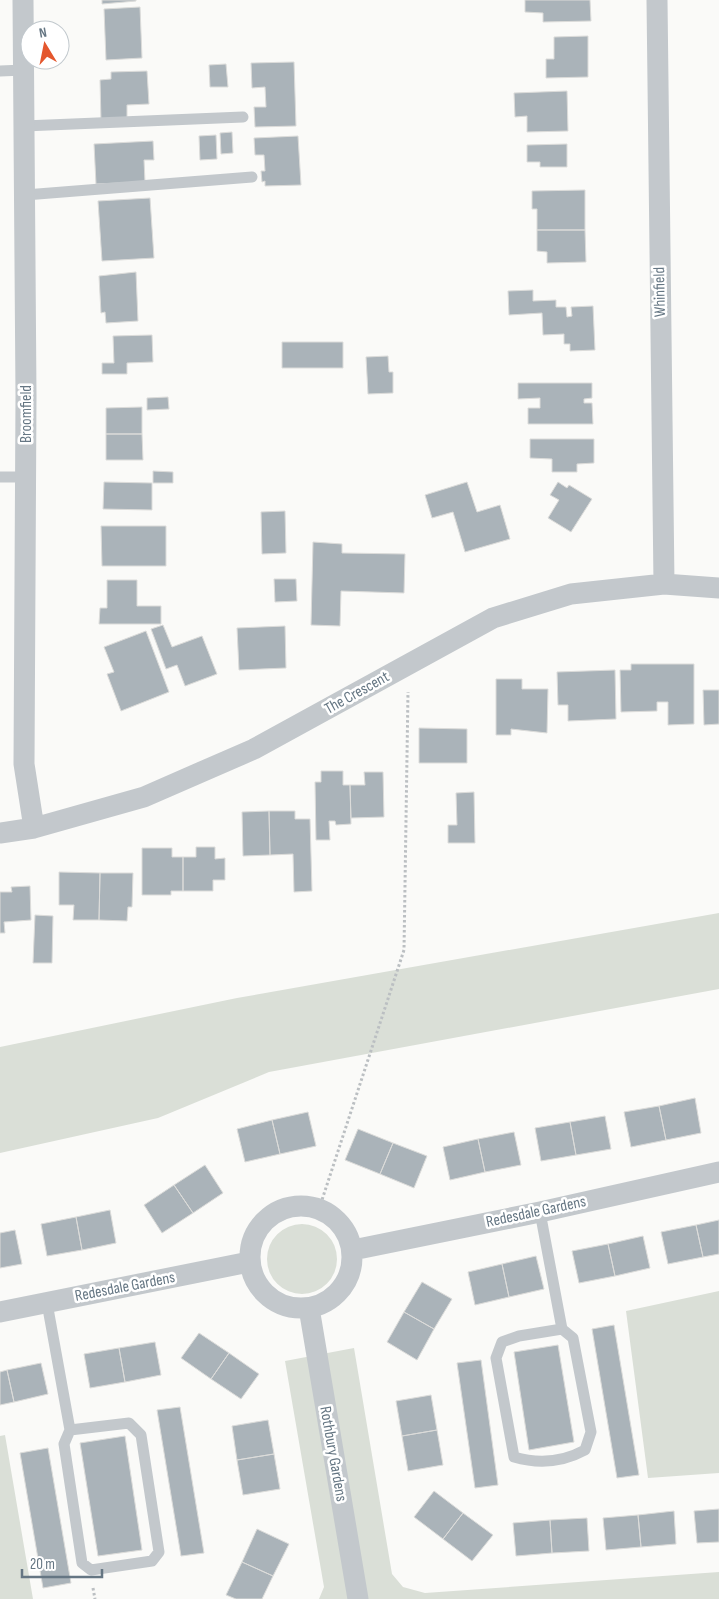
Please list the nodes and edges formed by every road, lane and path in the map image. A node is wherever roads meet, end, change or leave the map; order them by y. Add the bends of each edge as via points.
1 (23, 0) edge
2 (657, 0) edge
3 (23, 20) edge
4 (24, 70) joint
5 (0, 71) edge
6 (244, 117) dead end
7 (24, 126) junction
8 (252, 177) dead end
9 (25, 195) junction
10 (0, 477) edge
11 (26, 477) junction
12 (664, 584) junction
13 (719, 588) edge
14 (408, 664) junction
15 (34, 828) junction
16 (0, 834) edge
17 (719, 1172) edge
18 (319, 1209) junction
19 (540, 1212) junction
20 (352, 1250) junction
21 (249, 1262) junction
22 (47, 1302) junction
23 (309, 1308) junction
24 (0, 1312) edge
25 (562, 1329) junction
26 (70, 1430) junction
27 (358, 1599) edge

1 - 3 street, Broomfield
2 - 12 street, Whinfield
4 - 5 lane
4 - 7 street, Broomfield
6 - 7 lane
7 - 9 street, Broomfield
8 - 9 lane
9 - 11 street, Broomfield
10 - 11 lane
11 - 15 street, Broomfield via 24,764
12 - 13 street, The Crescent
12 - 14 street, The Crescent via 571,594 493,618
14 - 15 street, The Crescent via 245,754 144,797
14 - 18 path via 404,950
15 - 16 street, The Crescent
17 - 19 street, Redesdale Gardens
18 - 20 street via 343,1226
18 - 21 street via 304,1206 286,1208 273,1214 260,1226 251,1244
19 - 20 street, Redesdale Gardens
19 - 25 lane
20 - 23 street via 352,1268 346,1284 328,1301
21 - 22 street, Redesdale Gardens
21 - 23 street via 260,1290 282,1306
22 - 24 street, Redesdale Gardens
22 - 26 lane
23 - 27 street, Rothbury Gardens
25 - 25 lane via 573,1338 591,1432 585,1450 572,1457 532,1462 514,1457 496,1358 502,1342
26 - 26 lane via 64,1444 82,1562 91,1570 152,1561 159,1552 141,1435 129,1423

